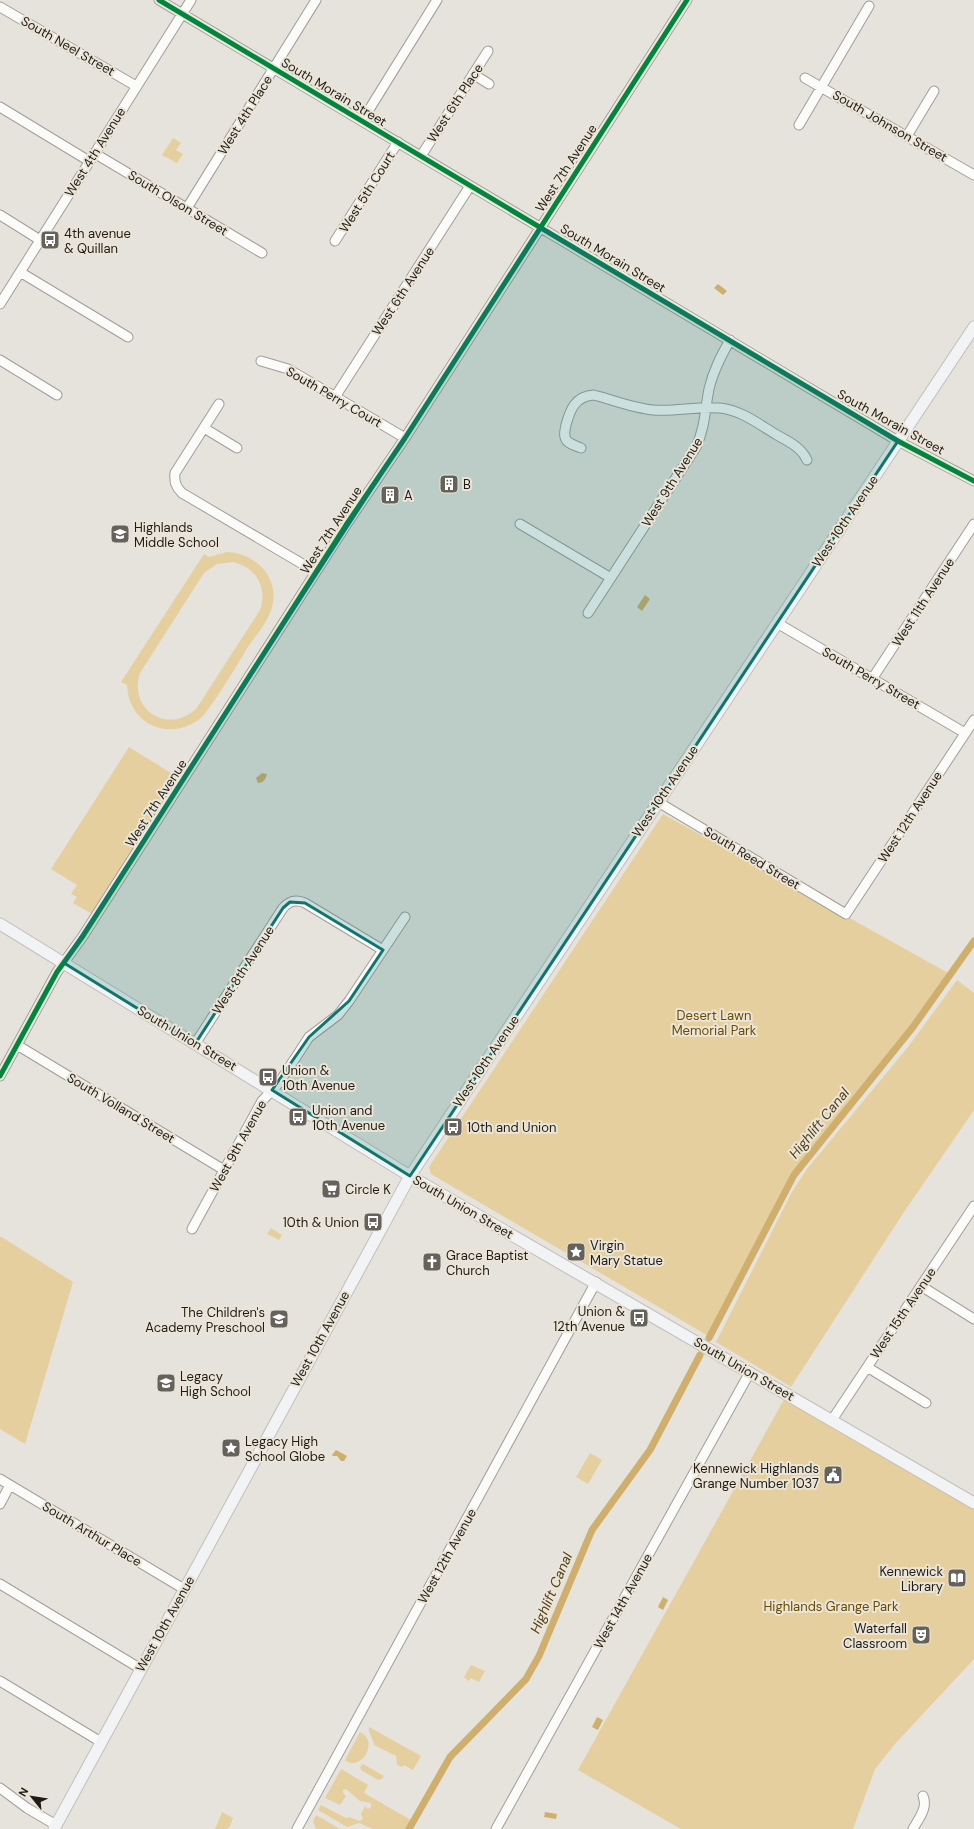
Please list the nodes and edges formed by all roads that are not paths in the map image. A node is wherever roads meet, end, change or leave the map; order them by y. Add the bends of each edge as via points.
1 (159, 0) edge
2 (191, 0) edge
3 (316, 0) edge
4 (437, 0) edge
5 (687, 0) edge
6 (0, 6) edge
7 (869, 6) dead end
8 (182, 14) junction
9 (488, 51) dead end
10 (274, 69) junction
11 (473, 74) junction
12 (805, 78) dead end
13 (489, 84) dead end
14 (136, 86) junction
15 (821, 87) junction
16 (934, 91) dead end
17 (0, 107) edge
18 (362, 121) junction
19 (799, 125) dead end
20 (908, 136) junction
21 (398, 142) junction
22 (421, 156) junction
23 (92, 157) junction
24 (974, 175) edge
25 (470, 186) junction
26 (187, 208) junction
27 (0, 215) edge
28 (541, 228) junction
29 (40, 240) junction
30 (335, 241) dead end
31 (262, 253) dead end
32 (20, 272) junction
33 (0, 304) edge
34 (973, 331) edge
35 (128, 337) dead end
36 (730, 340) junction
37 (0, 360) edge
38 (261, 362) dead end
39 (57, 395) dead end
40 (335, 397) junction
41 (219, 404) dead end
42 (707, 408) junction
43 (204, 428) junction
44 (405, 438) junction
45 (898, 441) junction
46 (237, 448) dead end
47 (581, 448) dead end
48 (807, 460) dead end
49 (974, 482) edge
50 (520, 524) dead end
51 (974, 524) edge
52 (316, 572) junction
53 (611, 578) junction
54 (588, 613) dead end
55 (777, 623) junction
56 (872, 679) junction
57 (974, 720) edge
58 (965, 734) junction
59 (658, 802) junction
60 (846, 914) joint
61 (405, 917) dead end
62 (0, 924) edge
63 (383, 950) junction
64 (64, 963) junction
65 (195, 1044) junction
66 (17, 1045) junction
67 (0, 1076) edge
68 (272, 1090) junction
69 (224, 1170) junction
70 (410, 1176) junction
71 (974, 1206) edge
72 (192, 1229) dead end
73 (596, 1282) junction
74 (921, 1286) junction
75 (974, 1319) edge
76 (867, 1367) junction
77 (750, 1372) junction
78 (926, 1403) dead end
79 (832, 1420) junction
80 (0, 1479) edge
81 (10, 1485) junction
82 (974, 1503) edge
83 (0, 1504) edge
84 (0, 1584) edge
85 (184, 1589) junction
86 (141, 1669) junction
87 (0, 1681) edge
88 (101, 1742) junction
89 (0, 1788) edge
90 (923, 1796) dead end
91 (55, 1827) edge
92 (297, 1829) edge
93 (496, 1829) edge
94 (912, 1829) edge

1 - 8 street, South Morain Street
2 - 8 street, West 4th Avenue
3 - 10 street, West 4th Place
4 - 18 street
5 - 28 street, West 7th Avenue
6 - 14 street, South Neel Street
7 - 15 street
8 - 10 street, South Morain Street
8 - 14 street, West 4th Avenue
9 - 11 street, West 6th Place
10 - 18 street, South Morain Street
10 - 26 street, West 4th Place
11 - 13 street
11 - 22 street, West 6th Place
12 - 15 street, South Johnson Street
14 - 23 street, West 4th Avenue
15 - 19 street
15 - 20 street, South Johnson Street
16 - 20 street
17 - 23 street, South Olson Street
18 - 21 street, South Morain Street
20 - 24 street, South Johnson Street
21 - 22 street, South Morain Street
21 - 30 street, West 5th Court
22 - 25 street, South Morain Street
23 - 26 street, South Olson Street
23 - 29 street, West 4th Avenue
25 - 28 street, South Morain Street
25 - 40 street, West 6th Avenue
26 - 31 street, South Olson Street
27 - 29 street
28 - 36 street, South Morain Street
28 - 44 street, West 7th Avenue
29 - 32 street, West 4th Avenue
32 - 33 street, West 4th Avenue
32 - 35 street
34 - 45 main road, West 10th Avenue
36 - 42 street, West 9th Avenue via 713,376
36 - 45 street, South Morain Street
37 - 39 street
38 - 40 street, South Perry Court via 288,369
40 - 44 street, South Perry Court
41 - 43 street
42 - 47 street via 650,410 587,395 571,408 565,433 567,441
42 - 48 street via 732,411 746,417 796,446
42 - 53 street, West 9th Avenue via 702,436 696,447
43 - 46 street
43 - 52 street via 175,473 176,485 182,493
44 - 52 street, West 7th Avenue
45 - 49 street, South Morain Street
45 - 55 main road, West 10th Avenue
50 - 53 street
51 - 56 street, West 11th Avenue
52 - 64 street, West 7th Avenue
53 - 54 street, West 9th Avenue
55 - 56 street, South Perry Street
55 - 59 main road, West 10th Avenue
56 - 58 street, South Perry Street
57 - 58 street, West 12th Avenue
58 - 60 street, West 12th Avenue
59 - 60 street, South Reed Street
59 - 70 main road, West 10th Avenue
61 - 63 street, West 9th Avenue
62 - 64 main road, South Union Street
63 - 65 street, West 8th Avenue via 305,903 294,901 286,904
63 - 68 street, West 9th Avenue via 343,1009 309,1037
64 - 65 main road, South Union Street
64 - 66 street, West 7th Avenue
65 - 68 main road, South Union Street
66 - 67 street, West 7th Avenue
66 - 69 street, South Volland Street
68 - 69 street, West 9th Avenue via 262,1101
68 - 70 main road, South Union Street
69 - 72 street, West 9th Avenue
70 - 73 main road, South Union Street
70 - 85 main road, West 10th Avenue
71 - 74 street, West 15th Avenue
73 - 77 main road, South Union Street
73 - 92 street, West 12th Avenue
74 - 75 street
74 - 76 street, West 15th Avenue
76 - 78 street
76 - 79 street, West 15th Avenue
77 - 79 main road, South Union Street
77 - 93 street, West 14th Avenue
79 - 82 main road, South Union Street
80 - 81 street, South Arthur Place
81 - 83 street
81 - 85 street, South Arthur Place
84 - 86 street
85 - 86 main road, West 10th Avenue
86 - 88 main road, West 10th Avenue
87 - 88 street
88 - 91 main road, West 10th Avenue
89 - 91 street
90 - 94 street via 925,1807

